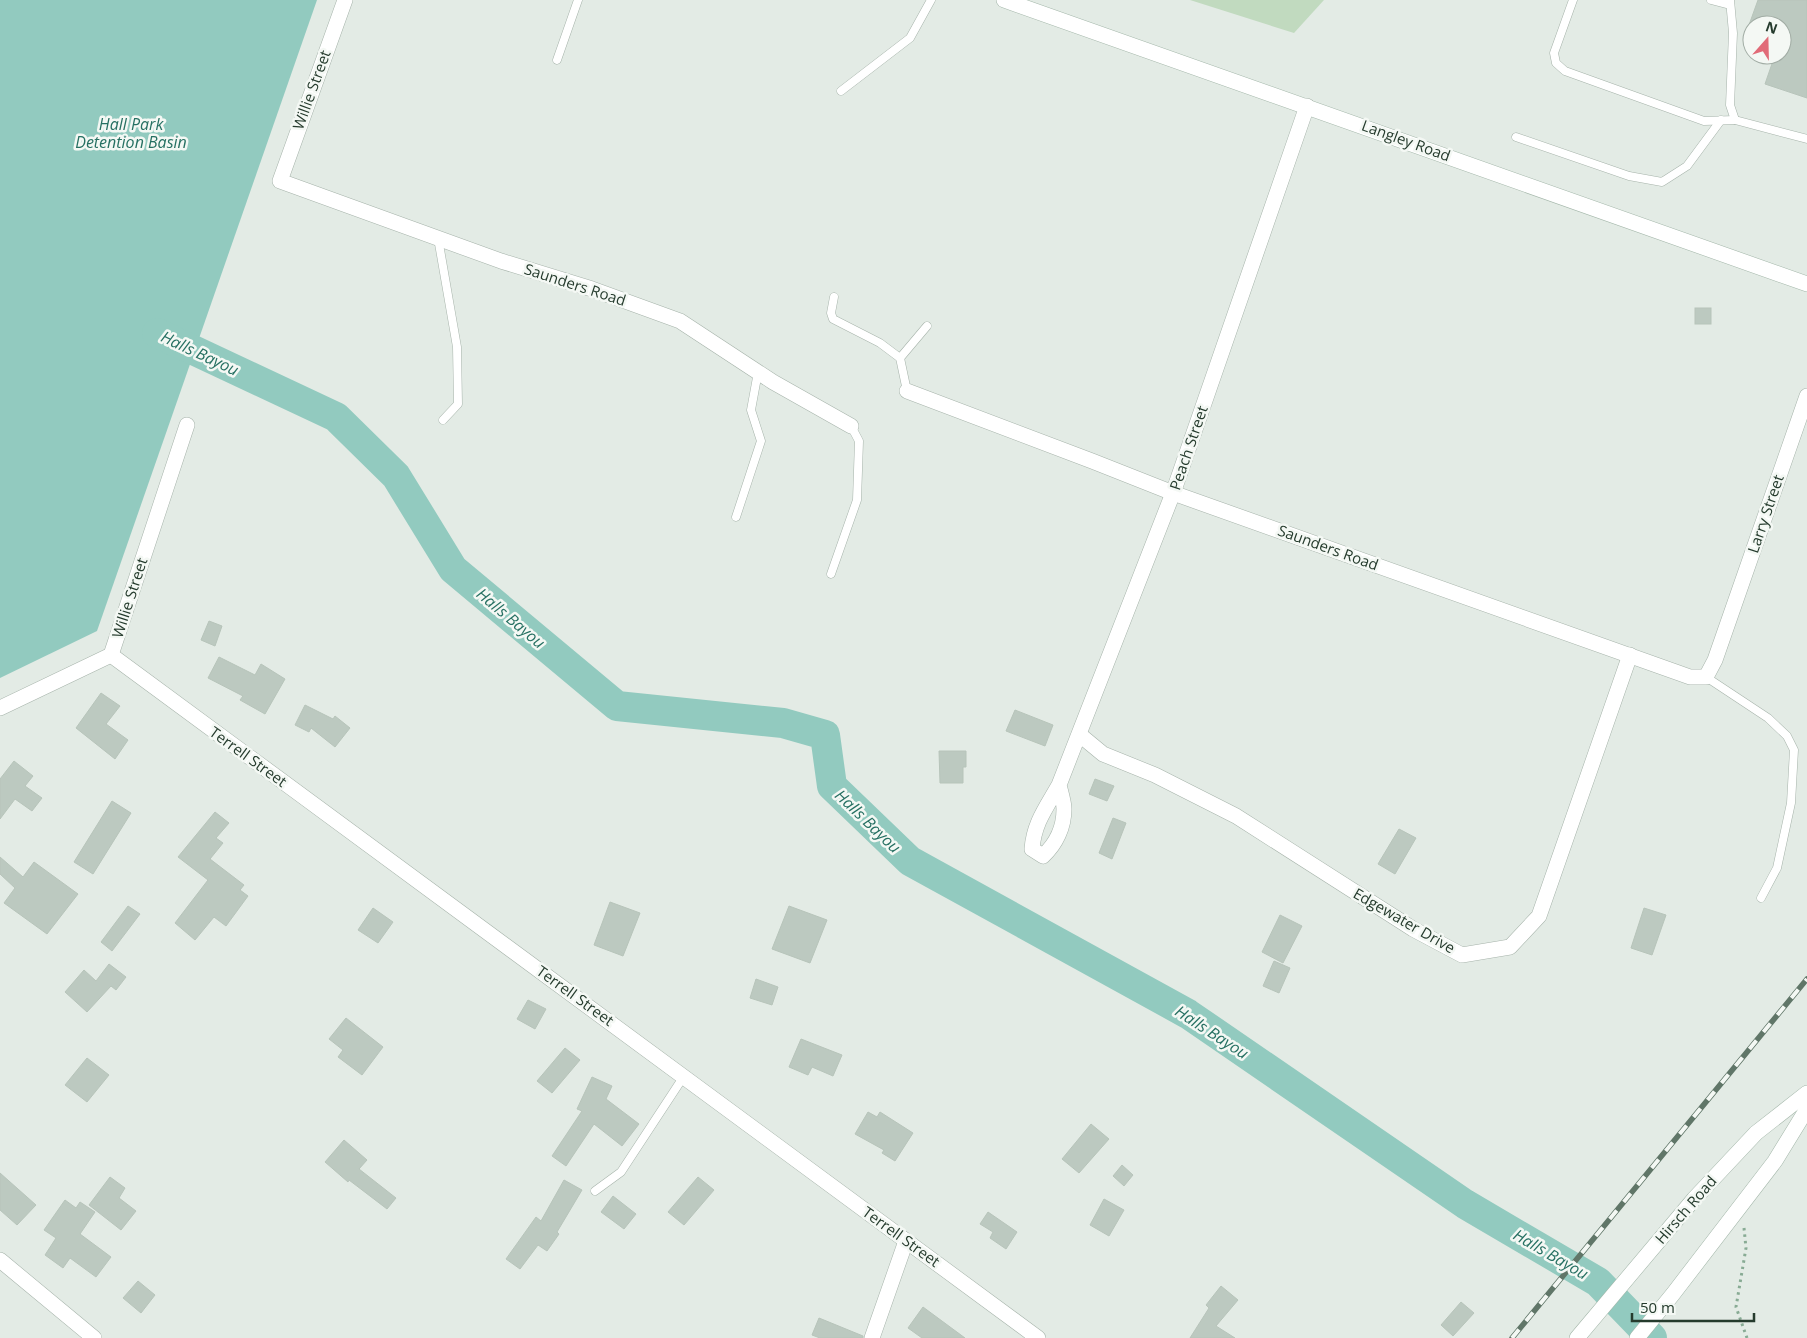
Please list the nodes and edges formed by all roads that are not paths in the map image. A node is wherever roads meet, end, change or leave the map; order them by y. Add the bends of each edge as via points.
1 (345, 0) edge
2 (578, 0) edge
3 (931, 0) edge
4 (1004, 0) edge
5 (1573, 0) edge
6 (1711, 0) edge
7 (1730, 3) edge
8 (557, 60) dead end
9 (841, 91) dead end
10 (1307, 106) junction
11 (1721, 120) junction
12 (1736, 120) junction
13 (1516, 137) dead end
14 (1807, 139) edge
15 (280, 181) joint
16 (438, 238) junction
17 (1807, 284) edge
18 (834, 298) dead end
19 (927, 326) dead end
20 (900, 358) junction
21 (758, 372) junction
22 (907, 391) joint
23 (1807, 396) edge
24 (443, 420) dead end
25 (188, 425) dead end
26 (851, 426) joint
27 (1173, 493) junction
28 (736, 517) dead end
29 (832, 574) dead end
30 (111, 655) junction
31 (1630, 655) junction
32 (1706, 677) junction
33 (0, 708) edge
34 (1080, 735) junction
35 (1059, 785) dead end
36 (1761, 898) dead end
37 (684, 1076) junction
38 (1807, 1093) edge
39 (1807, 1109) edge
40 (595, 1191) dead end
41 (906, 1241) junction
42 (0, 1260) edge
43 (94, 1338) edge
44 (872, 1338) edge
45 (1038, 1338) edge
46 (1577, 1338) edge
47 (1637, 1338) edge

1 - 15 street, Willie Street
2 - 8 lane
3 - 9 lane via 910,38
4 - 10 street, Langley Road
5 - 11 lane via 1554,52 1556,63 1565,71 1704,121
6 - 7 lane
7 - 12 lane via 1733,33 1730,105
10 - 17 street, Langley Road
10 - 27 street, Peach Street
11 - 12 lane
11 - 13 lane via 1687,166 1662,182 1629,176
12 - 14 lane
15 - 16 street, Saunders Road
16 - 21 street, Saunders Road via 680,321
16 - 24 lane via 457,347 458,404
18 - 20 lane via 833,319 880,343
19 - 20 lane
20 - 22 lane
21 - 26 street, Saunders Road
21 - 28 lane via 752,410 761,441
22 - 27 street, Saunders Road
23 - 32 street, Larry Street via 1715,660
25 - 30 street, Willie Street
26 - 29 lane via 859,441 857,500
27 - 31 street, Saunders Road
27 - 34 street, Peach Street
30 - 33 street, Willie Street
30 - 37 street, Terrell Street
31 - 32 street, Saunders Road via 1690,677
31 - 34 street, Edgewater Drive via 1538,916 1510,947 1462,955 1413,929 1236,816 1154,775 1103,754
32 - 36 lane via 1768,718 1787,736 1794,750 1791,802 1778,868
34 - 35 street, Peach Street
37 - 40 lane via 621,1172
37 - 41 street, Terrell Street
38 - 46 street, Hirsch Road via 1756,1132 1694,1199
39 - 47 street via 1775,1162
41 - 44 street
41 - 45 street, Terrell Street
42 - 43 street

